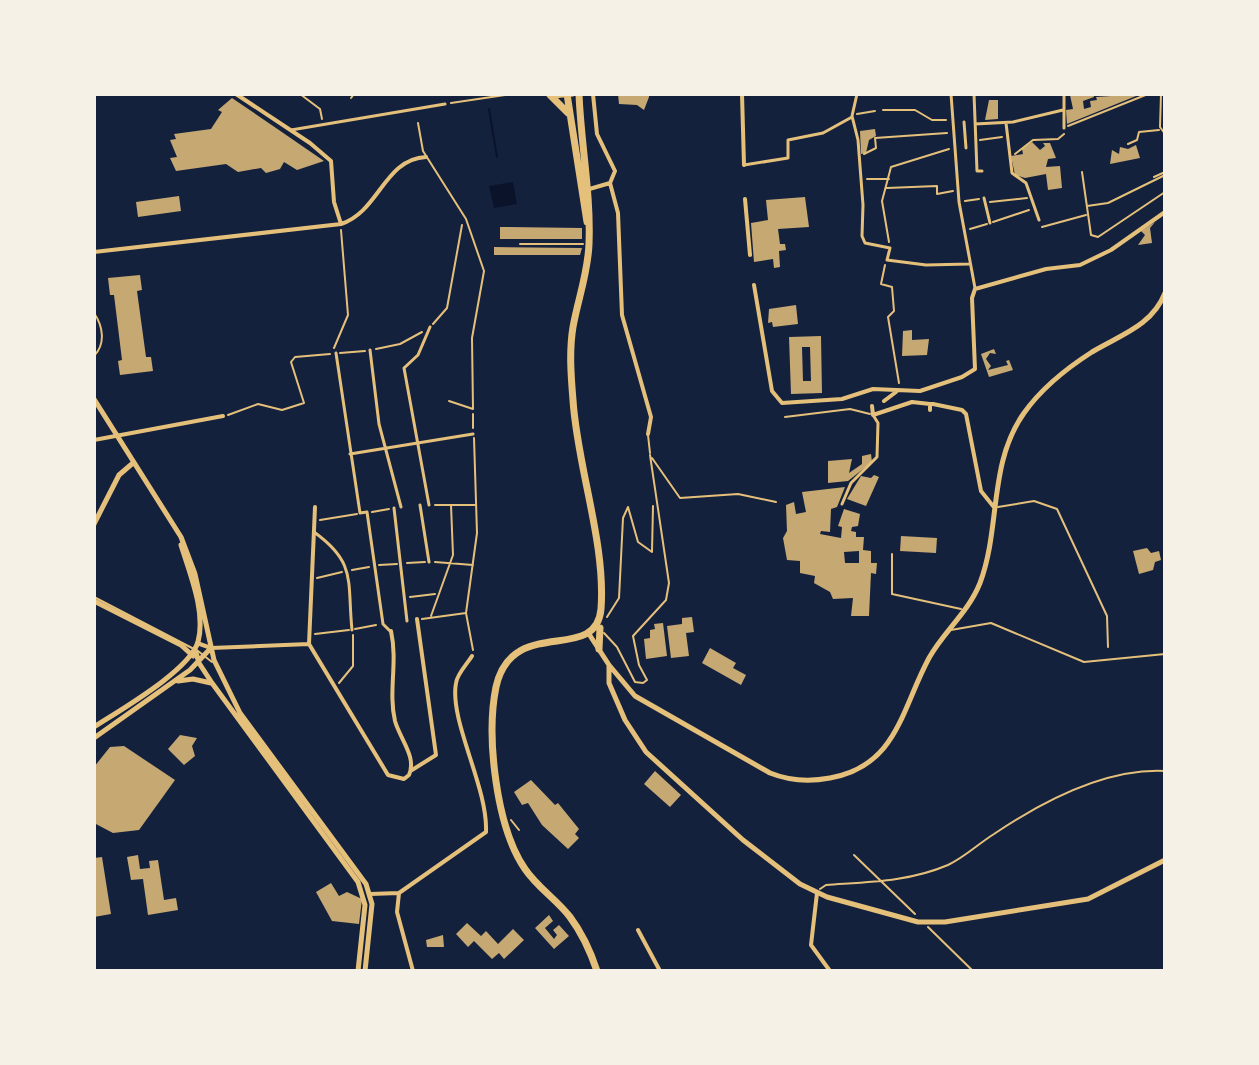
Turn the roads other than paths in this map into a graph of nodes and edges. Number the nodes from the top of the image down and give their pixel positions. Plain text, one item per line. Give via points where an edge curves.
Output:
1 (236, 94) edge
2 (549, 94) edge
3 (579, 94) edge
4 (593, 94) edge
5 (742, 94) edge
6 (857, 94) edge
7 (951, 94) edge
8 (974, 94) edge
9 (1064, 94) edge
10 (569, 95) edge
11 (445, 104) road end
12 (1063, 110) junction
13 (570, 116) junction
14 (852, 116) junction
15 (964, 122) dead end
16 (418, 123) dead end
17 (1006, 123) junction
18 (975, 124) junction
19 (1064, 128) road end
20 (291, 130) junction
21 (966, 148) dead end
22 (426, 157) junction
23 (744, 165) joint
24 (982, 171) dead end
25 (610, 183) junction
26 (590, 190) junction
27 (580, 191) junction
28 (745, 199) dead end
29 (984, 200) road end
30 (1165, 212) edge
31 (1039, 220) dead end
32 (990, 223) road end
33 (341, 224) junction
34 (589, 232) junction
35 (94, 252) edge
36 (750, 255) dead end
37 (969, 264) junction
38 (754, 285) dead end
39 (975, 289) junction
40 (1165, 293) edge
41 (94, 313) edge
42 (430, 327) road end
43 (370, 350) road end
44 (334, 353) road end
45 (94, 356) edge
46 (898, 392) junction
47 (94, 399) edge
48 (449, 401) dead end
49 (884, 401) dead end
50 (930, 404) junction
51 (872, 406) dead end
52 (930, 410) dead end
53 (873, 415) junction
54 (223, 416) road end
55 (785, 417) dead end
56 (473, 434) road end
57 (648, 434) joint
58 (115, 435) junction
59 (94, 440) edge
60 (418, 444) junction
61 (385, 449) junction
62 (350, 454) junction
63 (650, 455) junction
64 (133, 463) junction
65 (776, 502) dead end
66 (842, 504) dead end
67 (420, 505) dead end
68 (429, 505) dead end
69 (993, 506) junction
70 (315, 507) dead end
71 (401, 507) dead end
72 (394, 508) dead end
73 (94, 524) edge
74 (174, 524) junction
75 (314, 532) junction
76 (892, 554) dead end
77 (429, 562) road end
78 (94, 599) edge
79 (966, 610) junction
80 (417, 619) dead end
81 (407, 621) dead end
82 (597, 627) junction
83 (352, 630) road end
84 (950, 630) junction
85 (391, 631) joint
86 (309, 644) junction
87 (1108, 647) dead end
88 (211, 648) junction
89 (194, 649) junction
90 (599, 649) joint
91 (1165, 654) edge
92 (472, 656) road end
93 (205, 657) junction
94 (199, 663) junction
95 (216, 665) junction
96 (609, 665) junction
97 (172, 683) junction
98 (212, 683) junction
99 (94, 727) edge
100 (94, 738) edge
101 (412, 770) junction
102 (1165, 860) edge
103 (399, 893) junction
104 (817, 893) junction
105 (367, 894) junction
106 (638, 930) dead end
107 (594, 959) junction
108 (358, 971) edge
109 (365, 971) edge
110 (413, 971) edge
111 (597, 971) edge
112 (605, 971) edge
113 (660, 971) edge
114 (830, 971) edge

1 - 20 street
2 - 10 street
2 - 13 highway
3 - 26 highway
4 - 25 street via 597,134 615,171
5 - 23 street
6 - 14 street
7 - 37 street
8 - 18 street
9 - 12 street
10 - 13 highway
11 - 20 street
12 - 17 street
12 - 19 street
13 - 27 highway
14 - 23 street via 823,133 788,140 788,158
14 - 37 street via 865,243 890,248 887,260
15 - 21 street
16 - 22 lane
17 - 18 street
17 - 31 street via 1013,176 1026,183
18 - 24 street via 977,171
20 - 33 street via 331,161
22 - 33 street via 397,167 364,211
22 - 48 lane via 464,214 484,271 472,338 473,409
25 - 26 street
25 - 57 street via 618,213 622,315 651,417
26 - 27 street
26 - 34 highway
27 - 34 highway
28 - 36 street
29 - 32 street
30 - 39 street via 1080,265
33 - 35 street
34 - 82 highway via 571,367 599,581
37 - 39 street
38 - 46 street via 777,400 788,404 842,399 873,389
39 - 46 street via 975,369 925,389
40 - 69 street via 1147,321 1070,368 1028,408 1007,445
41 - 45 lane via 102,341
42 - 60 street via 418,355 404,368
43 - 61 street
44 - 62 street
46 - 49 street
47 - 58 street
50 - 52 street
50 - 53 street via 912,402
50 - 69 street via 966,414 981,491
51 - 53 street
53 - 55 lane via 850,409
53 - 66 street via 878,423 877,457 851,483
54 - 58 street
56 - 60 street
57 - 63 lane
58 - 59 street
58 - 64 street
60 - 61 street
60 - 68 street
61 - 62 street
61 - 71 street
62 - 85 street via 360,513 367,512 383,624
63 - 65 lane via 680,498 738,494
63 - 82 lane via 669,583 662,605 633,636 647,680 635,682 617,647
64 - 73 street via 119,475
64 - 74 street
67 - 77 street
69 - 79 street via 980,581
69 - 87 lane via 1011,508 1034,501 1057,509 1107,616
70 - 75 street
72 - 81 street
74 - 88 street via 195,574
74 - 89 street via 196,597
75 - 83 street via 338,549 347,565
75 - 86 street
76 - 79 lane via 892,594
78 - 89 street
79 - 84 street
80 - 101 street via 436,755
82 - 90 highway
82 - 107 highway via 536,644 511,657 496,688 493,746 515,852 570,917
84 - 91 lane via 991,623 1084,662
84 - 96 street via 928,660 881,753 858,770 815,780 780,777 750,764 652,708
85 - 101 street via 397,658 394,718
86 - 88 street
86 - 101 street via 388,775 404,779
88 - 89 street
88 - 93 street
88 - 95 street
89 - 93 lane
89 - 94 street
89 - 99 street via 173,672
90 - 96 street
92 - 103 street via 456,681 456,699 485,808 486,832
93 - 94 street
93 - 95 lane
94 - 97 street
94 - 98 street
95 - 105 street via 247,723 345,851
96 - 104 street via 609,683 646,752 728,828
97 - 98 street
97 - 100 street
98 - 105 street
102 - 104 street via 1088,899 945,922 918,922
103 - 105 street
103 - 110 street via 397,915
104 - 114 street via 811,945
105 - 108 street
105 - 109 street
106 - 113 street
107 - 111 highway
107 - 112 highway

